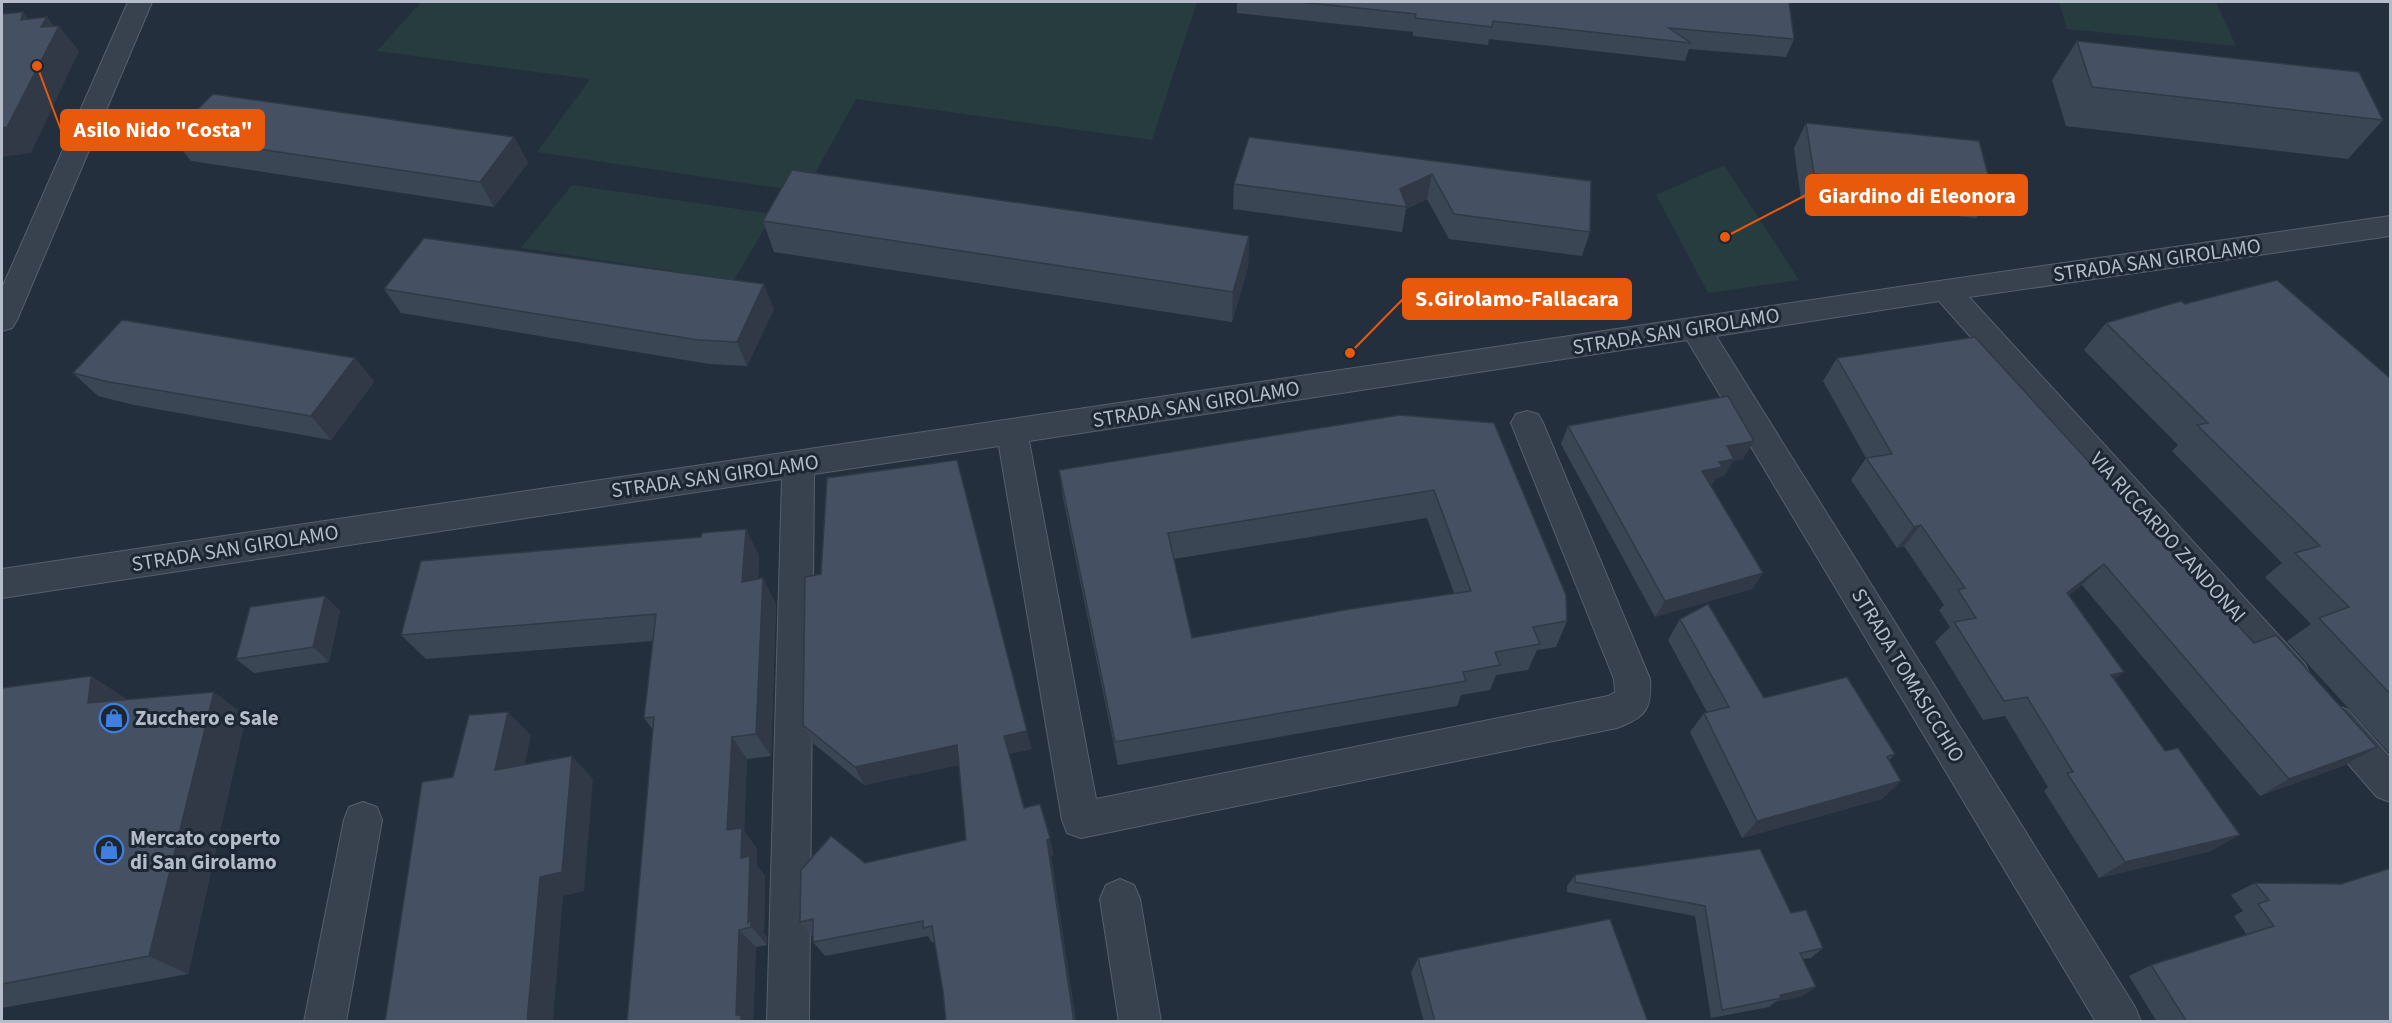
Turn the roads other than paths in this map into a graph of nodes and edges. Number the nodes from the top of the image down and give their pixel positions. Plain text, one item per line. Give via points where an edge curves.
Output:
1 (140, 2) edge
2 (2391, 226) edge
3 (1946, 290) junction
4 (2, 320) edge
5 (1696, 329) junction
6 (1527, 423) dead end
7 (1012, 432) junction
8 (798, 464) junction
9 (2, 584) edge
10 (2391, 784) edge
11 (363, 820) dead end
12 (1120, 899) dead end
13 (325, 1022) edge
14 (788, 1022) edge
15 (1140, 1022) edge
16 (2120, 1022) edge

1 - 4 street
2 - 3 street, STRADA SAN GIROLAMO
3 - 5 street, STRADA SAN GIROLAMO
3 - 10 street, VIA RICCARDO ZANDONAI
5 - 7 street, STRADA SAN GIROLAMO
5 - 16 street, STRADA TOMASICCHIO
6 - 7 street via 1632,679 1633,699 1617,711 1081,820
7 - 8 street, STRADA SAN GIROLAMO
8 - 9 street, STRADA SAN GIROLAMO
8 - 14 street
11 - 13 street
12 - 15 street

